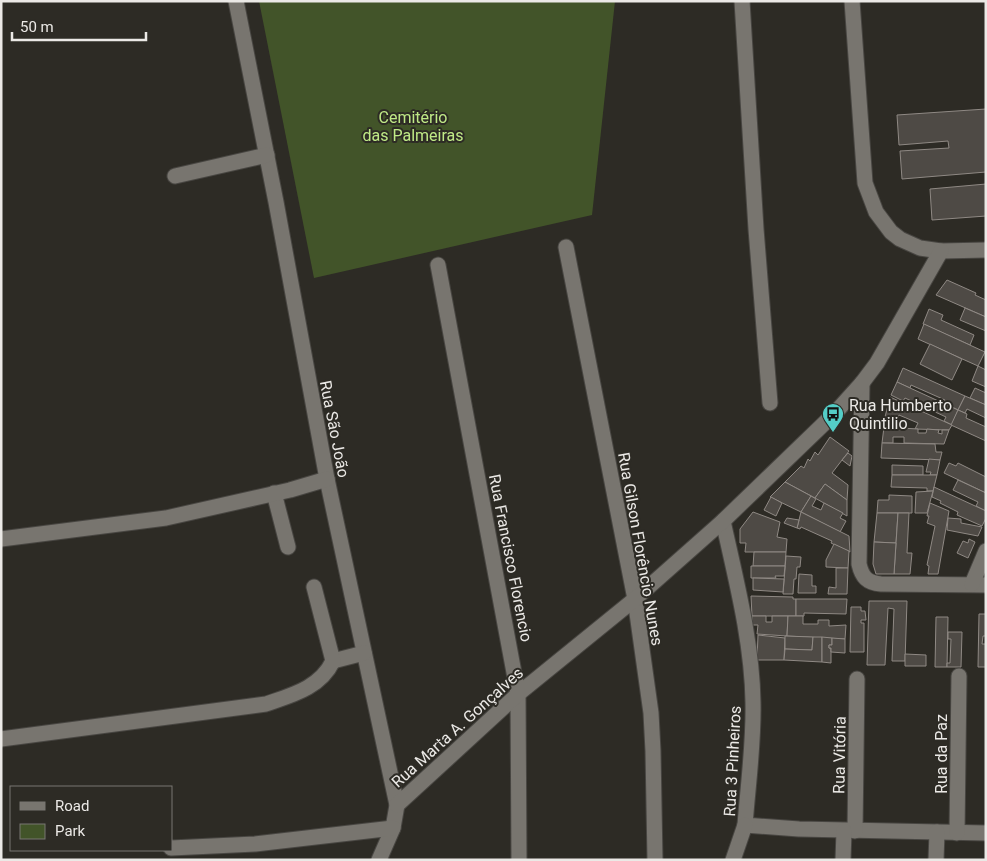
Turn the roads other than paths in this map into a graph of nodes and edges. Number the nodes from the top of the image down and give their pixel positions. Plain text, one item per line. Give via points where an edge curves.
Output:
1 (236, 1) edge
2 (742, 1) edge
3 (852, 1) edge
4 (267, 155) junction
5 (175, 176) dead end
6 (566, 247) dead end
7 (986, 250) edge
8 (941, 251) junction
9 (438, 265) dead end
10 (862, 383) junction
11 (770, 403) dead end
12 (327, 479) junction
13 (274, 494) junction
14 (723, 521) junction
15 (1, 539) edge
16 (288, 548) dead end
17 (986, 552) edge
18 (979, 584) edge
19 (314, 587) dead end
20 (635, 599) junction
21 (364, 653) junction
22 (333, 661) junction
23 (959, 676) dead end
24 (857, 679) dead end
25 (518, 694) junction
26 (1, 739) edge
27 (397, 805) junction
28 (745, 825) junction
29 (393, 828) junction
30 (849, 831) junction
31 (936, 832) junction
32 (958, 833) junction
33 (986, 833) edge
34 (172, 848) edge
35 (379, 860) edge
36 (519, 860) edge
37 (655, 860) edge
38 (733, 860) edge
39 (843, 860) edge
40 (936, 860) edge

1 - 4 street, Rua São João
2 - 11 street
3 - 8 street via 863,163 869,199 884,224 900,239 920,248
4 - 5 street
4 - 12 street, Rua São João
6 - 20 street, Rua Gilson Florêncio Nunes
7 - 8 street
8 - 10 street via 877,363
9 - 25 street, Rua Francisco Florencio
10 - 14 street
10 - 18 street via 859,564 865,579 871,583
12 - 13 street
12 - 21 street, Rua São João
13 - 15 street via 166,518
13 - 16 street
14 - 20 street, Rua Marta A. Gonçalves
14 - 28 street, Rua 3 Pinheiros via 742,610 753,702
17 - 18 street
19 - 22 street
20 - 25 street, Rua Marta A. Gonçalves
20 - 37 street, Rua Gilson Florêncio Nunes via 651,713
21 - 22 street
21 - 27 street, Rua São João
22 - 26 street via 322,678 310,686 266,704
23 - 32 street, Rua da Paz
24 - 30 street, Rua Vitória
25 - 27 street, Rua Marta A. Gonçalves
25 - 36 street, Rua Francisco Florencio
27 - 29 street, Rua São João
28 - 30 street, Rua 3 Pinheiros
28 - 38 street
29 - 34 street via 255,844
29 - 35 street, Rua São João
30 - 31 street, Rua 3 Pinheiros
30 - 39 street, Rua Vitória
31 - 32 street, Rua 3 Pinheiros
31 - 40 street
32 - 33 street, Rua 3 Pinheiros

